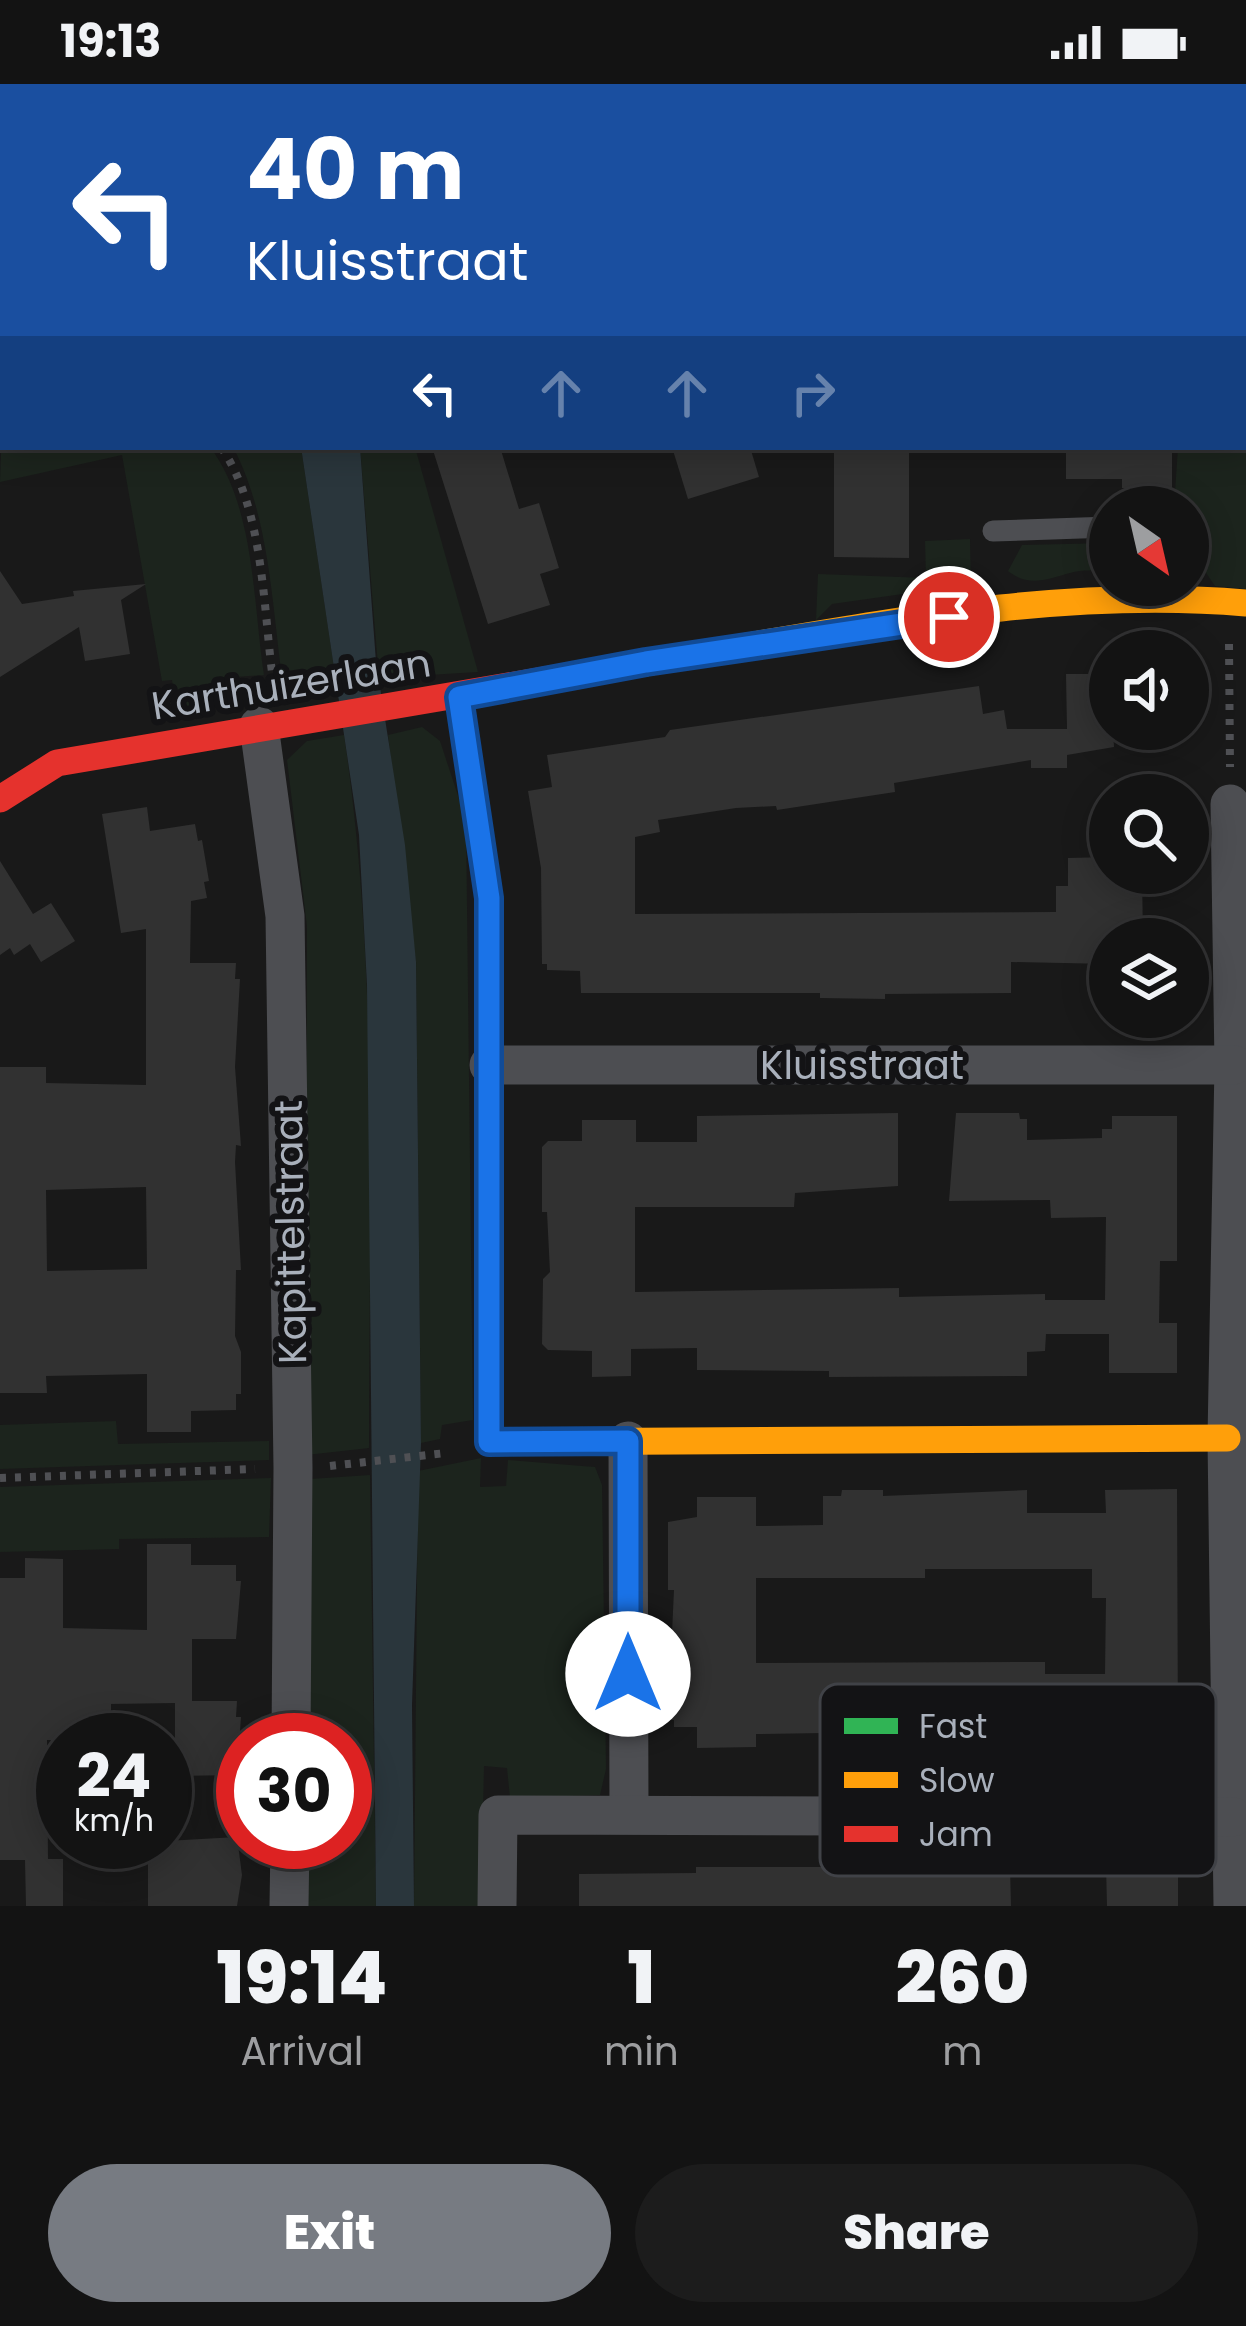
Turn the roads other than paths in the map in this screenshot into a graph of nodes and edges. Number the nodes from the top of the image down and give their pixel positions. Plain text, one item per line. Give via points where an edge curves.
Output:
1 (1089, 528) edge
2 (993, 531) dead end
3 (1228, 601) edge
4 (459, 697) junction
5 (269, 724) junction
6 (0, 799) edge
7 (1230, 804) road end
8 (489, 1065) junction
9 (1234, 1065) junction
10 (1227, 1438) junction
11 (628, 1441) junction
12 (290, 1713) edge
13 (629, 1814) junction
14 (820, 1815) edge
15 (1216, 1817) edge
16 (1233, 1817) junction
17 (290, 1869) edge
18 (289, 1906) edge
19 (496, 1906) edge
20 (1233, 1906) edge

1 - 2 lane
3 - 4 street, Karthuizerlaan via 992,610
4 - 5 street, Karthuizerlaan
4 - 8 street via 489,898
5 - 6 street, Karthuizerlaan via 57,763
5 - 12 street, Kapittelstraat via 285,916
7 - 9 street
8 - 9 street, Kluisstraat
8 - 11 street via 489,1442
9 - 10 street
10 - 11 street
10 - 16 street
11 - 13 street
13 - 14 street
13 - 19 street via 498,1815
15 - 16 street
16 - 20 street
17 - 18 street

